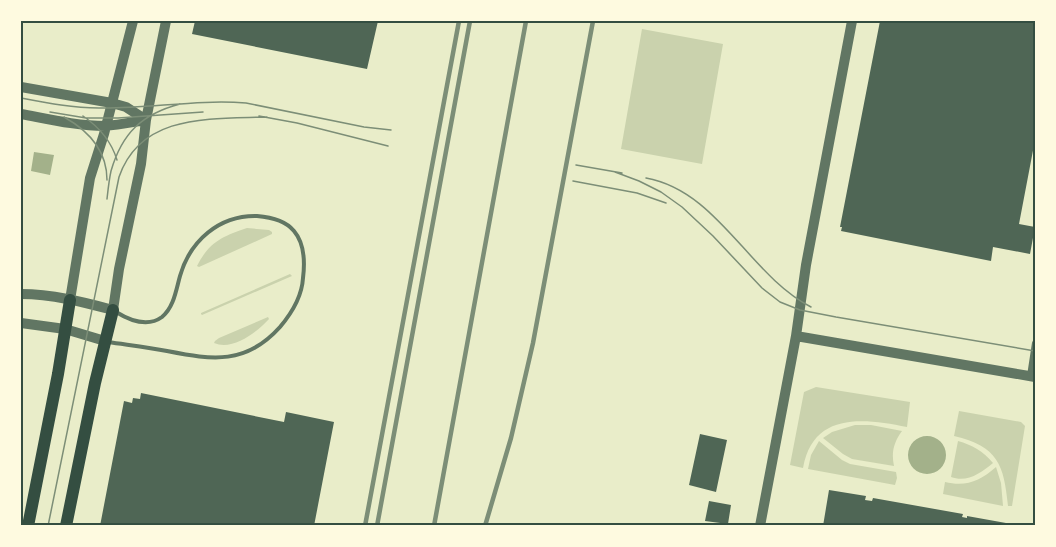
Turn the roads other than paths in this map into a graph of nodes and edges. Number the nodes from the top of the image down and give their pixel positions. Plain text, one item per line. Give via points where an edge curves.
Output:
1 (133, 21) edge
2 (166, 21) edge
3 (852, 21) edge
4 (21, 87) edge
5 (112, 103) junction
6 (21, 114) edge
7 (147, 120) junction
8 (106, 126) junction
9 (21, 294) edge
10 (70, 300) junction
11 (113, 309) junction
12 (21, 323) edge
13 (65, 329) junction
14 (796, 336) junction
15 (105, 341) junction
16 (1035, 343) edge
17 (1033, 376) edge
18 (28, 526) edge
19 (66, 526) edge
20 (760, 526) edge

1 - 5 street
2 - 7 street
3 - 14 street
4 - 5 street
5 - 7 street
5 - 8 street
6 - 8 street
7 - 8 street
7 - 11 street
8 - 10 street via 90,177
9 - 10 street
10 - 11 street
10 - 13 main road
11 - 15 main road
11 - 15 lane via 137,322 162,317 175,296 188,254 201,238 236,218 252,216 283,222 294,230 302,244 303,281 295,305 272,336 255,348 229,357 205,358
12 - 13 street
13 - 15 street
13 - 18 main road
14 - 17 street
14 - 20 street
15 - 19 main road
16 - 17 street

